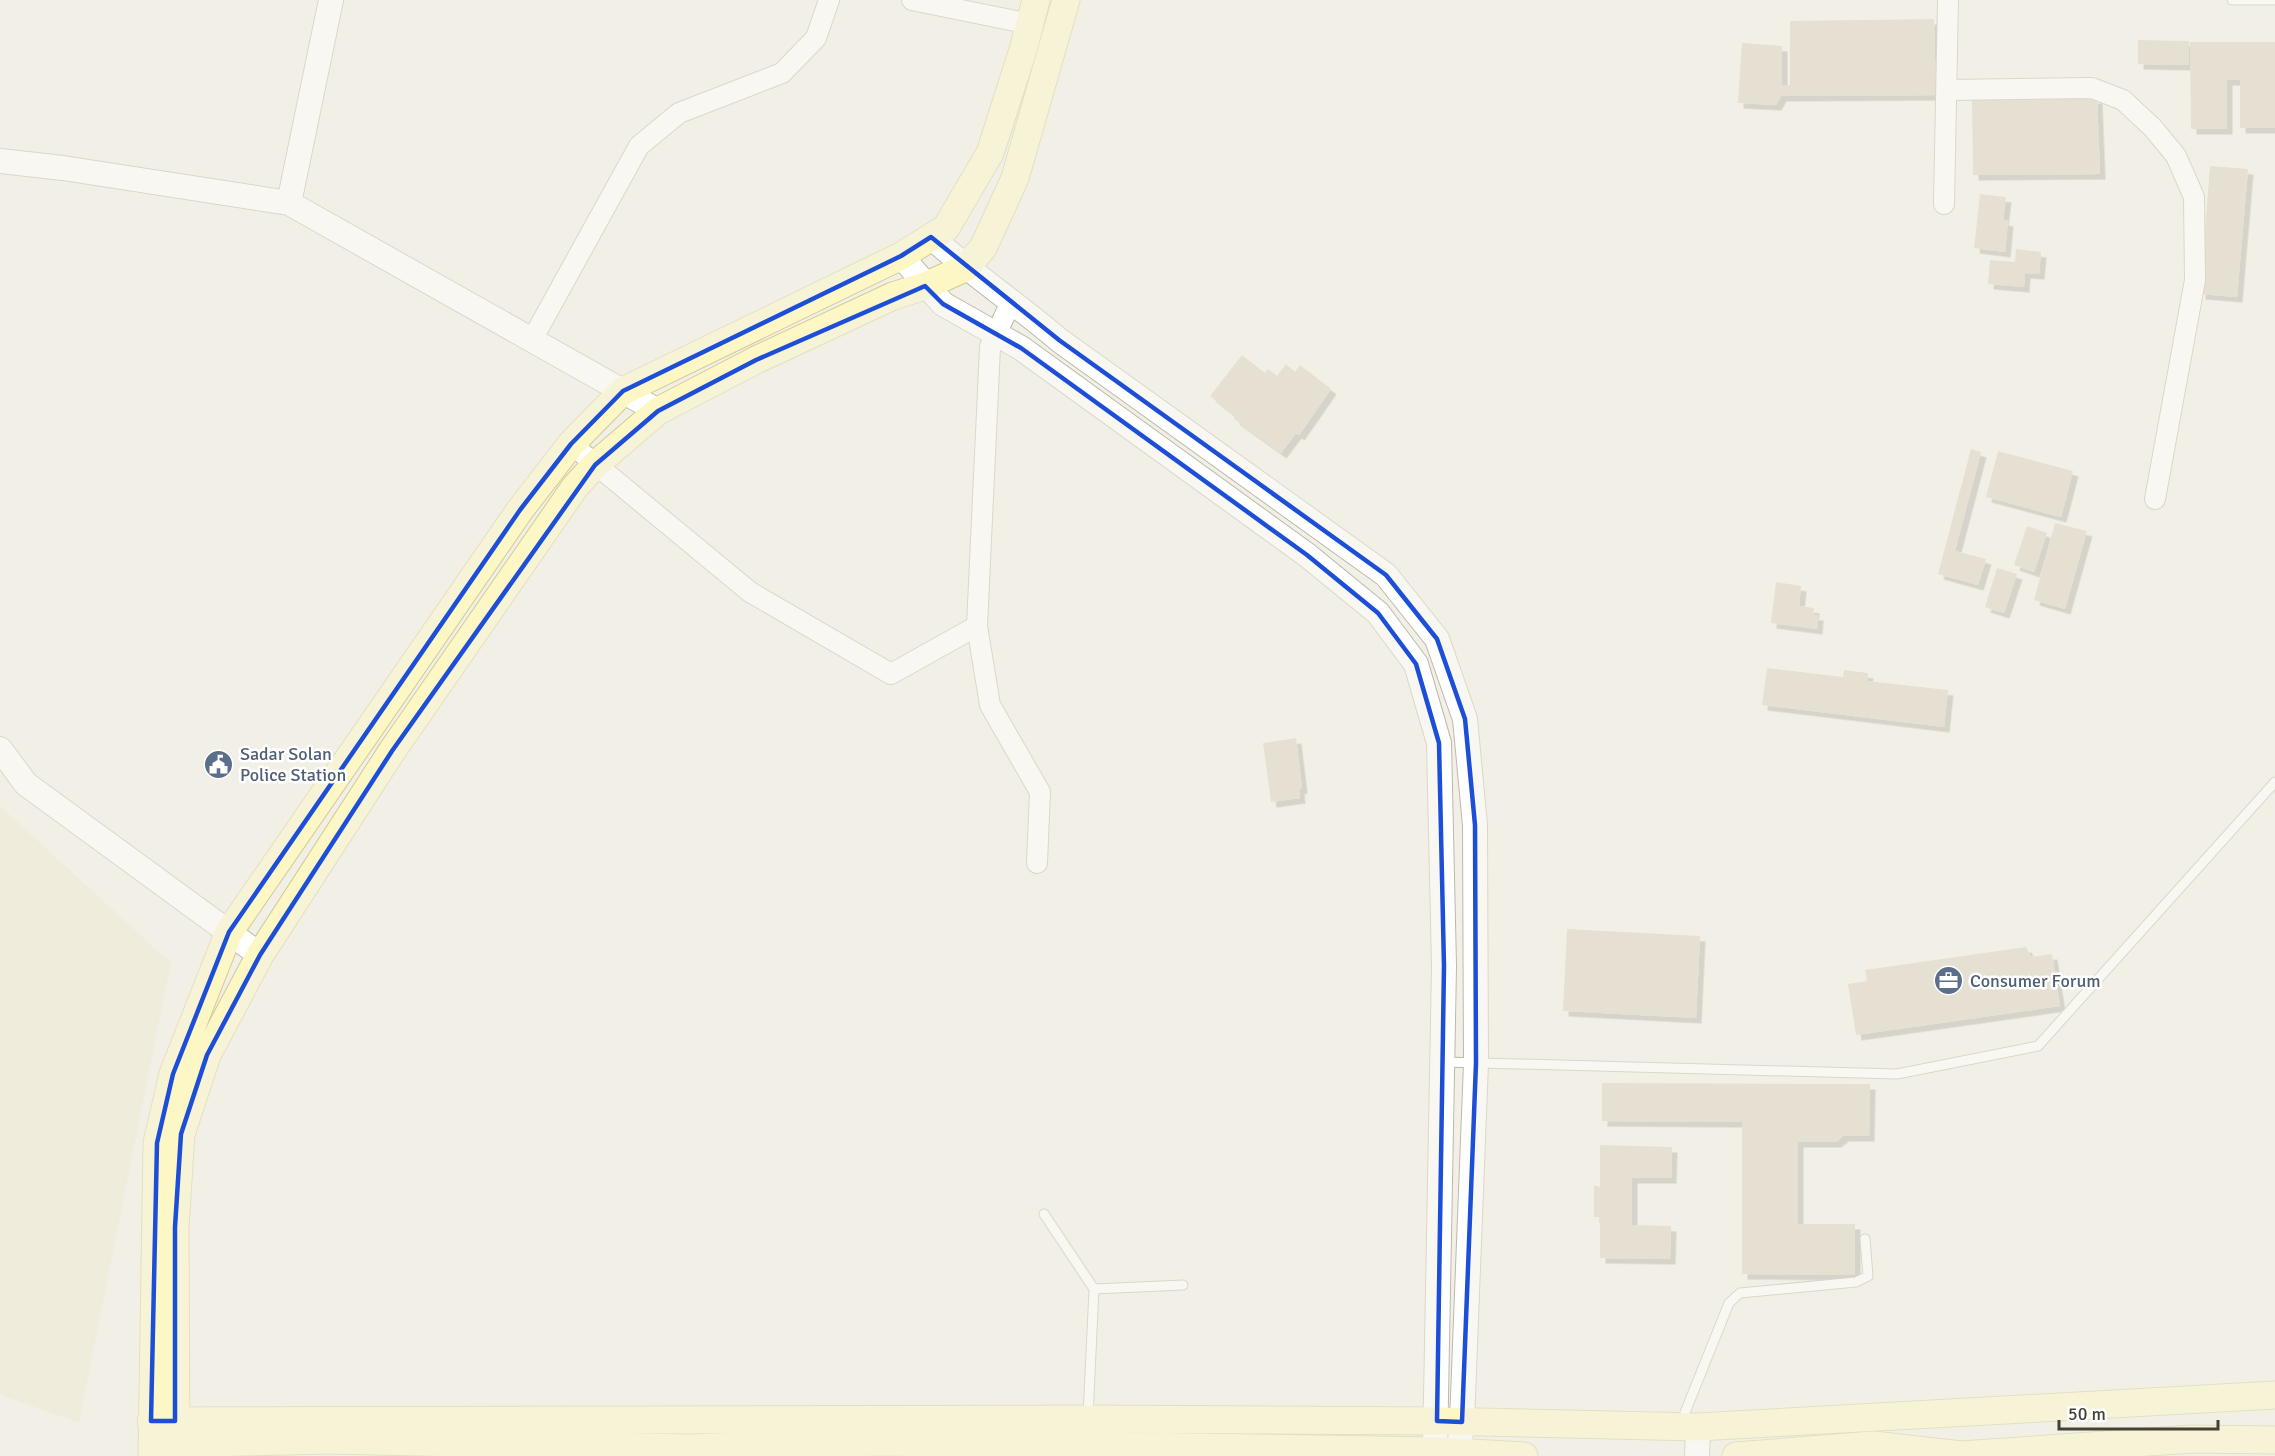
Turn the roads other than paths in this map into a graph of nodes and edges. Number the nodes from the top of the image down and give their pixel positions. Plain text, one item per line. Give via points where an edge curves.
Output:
1 (331, 0) edge
2 (829, 0) edge
3 (912, 0) edge
4 (1066, 0) edge
5 (1948, 0) edge
6 (2232, 0) edge
7 (2275, 0) edge
8 (1033, 12) edge
9 (1947, 90) junction
10 (0, 161) edge
11 (289, 203) junction
12 (1944, 204) dead end
13 (931, 237) junction
14 (901, 256) junction
15 (965, 268) junction
16 (925, 286) junction
17 (1012, 300) junction
18 (995, 333) junction
19 (533, 338) junction
20 (624, 391) junction
21 (658, 411) junction
22 (571, 444) junction
23 (596, 465) junction
24 (2155, 499) dead end
25 (977, 626) junction
26 (0, 749) edge
27 (2275, 782) edge
28 (1037, 863) dead end
29 (229, 932) junction
30 (260, 955) junction
31 (1442, 1062) junction
32 (1476, 1063) junction
33 (1044, 1214) dead end
34 (1865, 1239) dead end
35 (1182, 1285) dead end
36 (1094, 1289) junction
37 (2275, 1395) edge
38 (1088, 1419) junction
39 (1449, 1421) junction
40 (1688, 1427) junction
41 (164, 1440) edge
42 (2275, 1440) edge
43 (2140, 1449) edge
44 (521, 1450) edge
45 (1106, 1451) edge
46 (908, 1452) edge
47 (2054, 1452) edge
48 (1448, 1454) edge
49 (1524, 1456) edge
50 (1696, 1456) edge
51 (1736, 1456) edge

1 - 11 street
2 - 19 street via 816,38 782,73 679,113 639,146
3 - 8 street
4 - 15 main road via 1015,178 983,248
5 - 9 street
6 - 7 lane
8 - 13 main road via 990,153 946,228
9 - 12 street
9 - 24 street via 2092,88 2123,100 2176,156 2194,197 2195,280
10 - 11 street
11 - 19 street
13 - 14 main road
13 - 15 street
14 - 16 street
14 - 20 main road
15 - 16 main road
15 - 17 street
16 - 18 street via 943,304
16 - 21 main road via 893,296
17 - 18 street
17 - 32 street via 1059,340 1386,575 1437,639 1465,720 1474,813
18 - 25 street via 990,347
18 - 31 street via 1022,348 1307,555 1378,614 1416,664 1439,743
19 - 20 street
20 - 21 street
20 - 22 main road
21 - 23 main road
22 - 23 street
22 - 29 main road via 513,520
23 - 25 street via 750,592 891,674
23 - 30 main road via 575,487 398,742
25 - 28 street via 990,705 1040,792
26 - 29 street via 26,784
27 - 32 lane via 2038,1046 1897,1074
29 - 30 street
29 - 41 main road via 172,1074 157,1143
30 - 41 main road via 207,1055 181,1134
31 - 32 lane
31 - 39 street
32 - 39 street
33 - 36 lane
34 - 40 lane via 1868,1276 1856,1282 1740,1293 1729,1303
35 - 36 lane
36 - 38 lane
37 - 40 main road
38 - 39 main road
38 - 41 main road
39 - 40 main road
39 - 48 street
40 - 50 street
41 - 44 main road via 330,1440
42 - 43 main road via 2192,1439
43 - 47 main road
44 - 46 main road
45 - 46 main road
45 - 48 main road
47 - 51 main road via 1960,1455 1873,1444
48 - 49 main road

